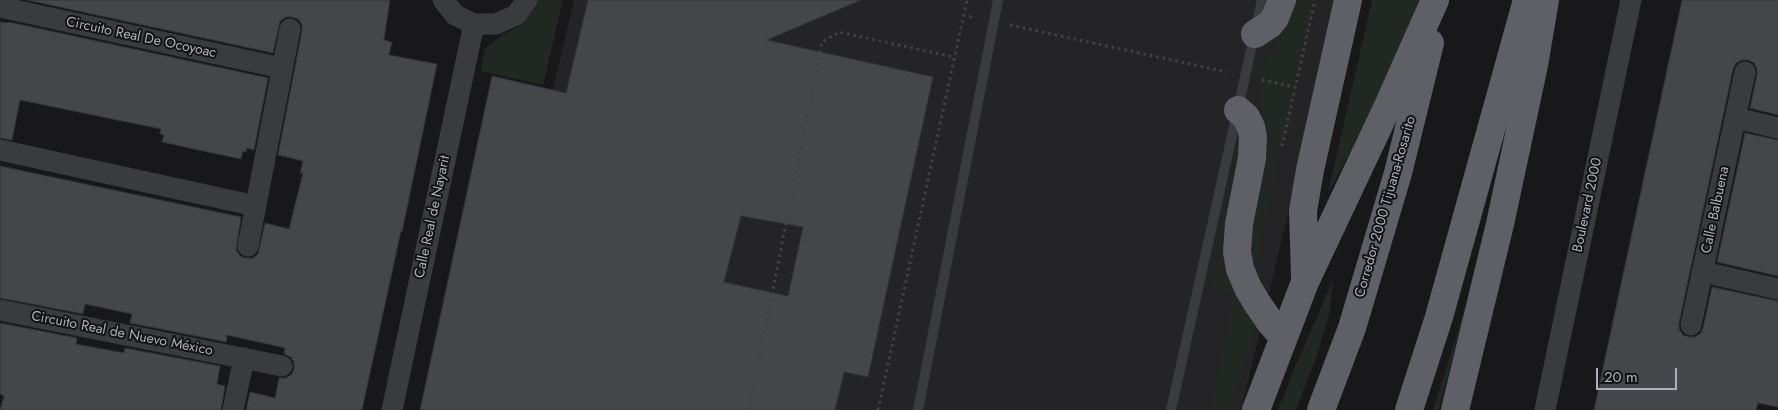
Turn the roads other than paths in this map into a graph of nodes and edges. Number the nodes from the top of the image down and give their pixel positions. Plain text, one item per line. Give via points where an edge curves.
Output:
1 (443, 0) edge
2 (527, 0) edge
3 (998, 0) edge
4 (1262, 0) edge
5 (1282, 0) edge
6 (1348, 0) edge
7 (1435, 0) edge
8 (1441, 0) edge
9 (1527, 0) edge
10 (1545, 0) edge
11 (1631, 0) edge
12 (0, 8) edge
13 (474, 24) junction
14 (290, 29) dead end
15 (1255, 34) junction
16 (282, 68) junction
17 (1745, 72) dead end
18 (1238, 110) junction
19 (1736, 118) junction
20 (1778, 128) edge
21 (0, 150) edge
22 (256, 206) junction
23 (248, 246) dead end
24 (1703, 272) junction
25 (1305, 282) junction
26 (1778, 289) edge
27 (0, 310) edge
28 (1692, 325) dead end
29 (1283, 336) junction
30 (244, 358) junction
31 (282, 366) dead end
32 (233, 410) edge
33 (392, 410) edge
34 (918, 410) edge
35 (1171, 410) edge
36 (1256, 410) edge
37 (1321, 410) edge
38 (1409, 410) edge
39 (1455, 410) edge
40 (1545, 410) edge

1 - 13 street via 455,15
2 - 13 street via 516,15 496,24
3 - 34 lane
4 - 15 lane
5 - 15 highway via 1275,18
6 - 25 highway via 1303,211
7 - 25 highway
8 - 37 highway, Corredor 2000 Tijuana-Rosarito via 1398,173 1352,328
9 - 38 highway via 1439,317
10 - 39 highway via 1500,224
11 - 40 street, Boulevard 2000
12 - 16 street, Circuito Real De Ocoyoac
13 - 33 street, Calle Real de Nayarit
14 - 16 street
15 - 18 lane
16 - 22 street
17 - 19 street, Calle Balbuena
18 - 29 highway via 1246,117 1253,136 1239,224 1237,252 1240,269 1257,303
18 - 35 lane
19 - 20 street
19 - 24 street, Calle Balbuena
21 - 22 street
22 - 23 street
24 - 26 street, Calle Balbuena
24 - 28 street
25 - 29 highway
27 - 30 street, Circuito Real de Nuevo México
29 - 36 highway
30 - 31 street, Circuito Real de Nuevo México
30 - 32 street

